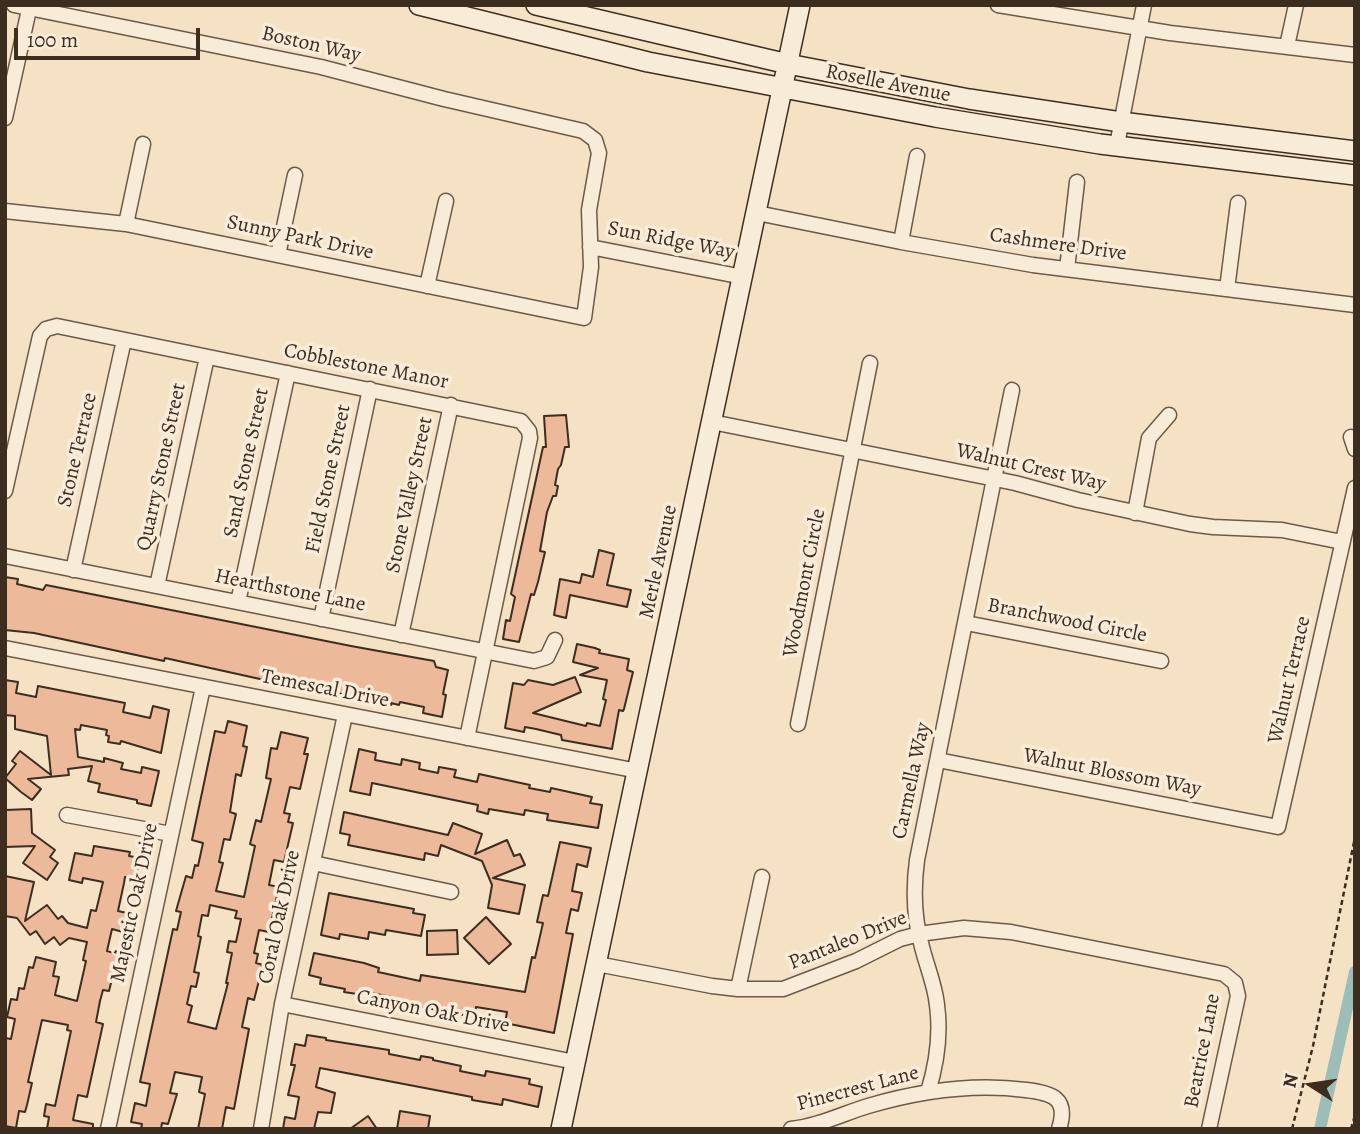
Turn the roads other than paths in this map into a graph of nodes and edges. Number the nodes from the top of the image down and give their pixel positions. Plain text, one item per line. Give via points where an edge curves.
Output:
1 (14, 5) edge
2 (419, 5) edge
3 (536, 5) edge
4 (800, 5) edge
5 (998, 5) edge
6 (1144, 5) edge
7 (1296, 5) edge
8 (30, 7) edge
9 (1139, 27) junction
10 (1287, 46) junction
11 (1355, 55) edge
12 (788, 64) junction
13 (784, 87) junction
14 (5, 118) edge
15 (1121, 122) junction
16 (143, 144) dead end
17 (1117, 145) junction
18 (1355, 151) edge
19 (917, 156) dead end
20 (295, 175) dead end
21 (1355, 175) edge
22 (1077, 182) dead end
23 (446, 201) dead end
24 (1238, 203) dead end
25 (5, 211) edge
26 (757, 213) junction
27 (126, 224) junction
28 (901, 242) junction
29 (590, 247) junction
30 (278, 256) junction
31 (1067, 270) junction
32 (743, 277) junction
33 (427, 286) junction
34 (1227, 289) junction
35 (1355, 305) edge
36 (124, 340) junction
37 (207, 356) junction
38 (870, 363) dead end
39 (288, 373) junction
40 (370, 389) junction
41 (1012, 390) dead end
42 (451, 405) junction
43 (1169, 415) dead end
44 (712, 422) junction
45 (853, 451) junction
46 (996, 479) junction
47 (1355, 488) edge
48 (5, 491) edge
49 (1135, 513) junction
50 (1342, 542) junction
51 (5, 556) edge
52 (73, 570) junction
53 (157, 586) junction
54 (238, 602) junction
55 (320, 619) junction
56 (966, 623) junction
57 (401, 635) junction
58 (555, 640) dead end
59 (5, 648) edge
60 (485, 652) junction
61 (1161, 661) dead end
62 (203, 687) junction
63 (345, 715) junction
64 (798, 724) dead end
65 (467, 738) junction
66 (938, 760) junction
67 (638, 771) junction
68 (67, 815) dead end
69 (1278, 827) joint
70 (171, 834) junction
71 (313, 863) junction
72 (762, 877) dead end
73 (451, 892) dead end
74 (919, 934) junction
75 (597, 964) junction
76 (1235, 983) joint
77 (738, 989) junction
78 (282, 1004) junction
79 (575, 1062) junction
80 (928, 1092) junction
81 (108, 1129) edge
82 (261, 1129) edge
83 (561, 1129) edge
84 (791, 1129) edge
85 (1059, 1129) edge
86 (1209, 1129) edge

1 - 8 street, Boston Way
2 - 13 main road, Roselle Avenue via 648,62
3 - 12 main road, Roselle Avenue
4 - 12 main road, Merle Avenue
5 - 9 street
6 - 9 street
7 - 10 street
8 - 14 street
8 - 29 street, Boston Way via 321,67 583,131 595,140 599,153 589,210
9 - 10 street
9 - 15 street
10 - 11 street
12 - 13 main road, Merle Avenue
12 - 15 main road, Roselle Avenue
13 - 17 main road, Roselle Avenue via 935,117
13 - 26 main road, Merle Avenue
15 - 17 street
15 - 18 main road, Roselle Avenue
16 - 27 street
17 - 21 main road, Roselle Avenue
19 - 28 street
20 - 30 street
22 - 31 street
23 - 33 street
24 - 34 street
25 - 27 street, Sunny Park Drive
26 - 28 street, Cashmere Drive
26 - 32 main road, Merle Avenue
27 - 30 street, Sunny Park Drive
28 - 31 street, Cashmere Drive
29 - 32 street, Sun Ridge Way
29 - 33 street, Sunny Park Drive via 584,318
30 - 33 street, Sunny Park Drive
31 - 34 street, Cashmere Drive
32 - 44 main road, Merle Avenue
34 - 35 street, Cashmere Drive
36 - 37 street, Cobblestone Manor
36 - 48 street, Cobblestone Manor via 57,326 40,336
36 - 52 street, Stone Terrace
37 - 39 street, Cobblestone Manor
37 - 53 street, Quarry Stone Street
38 - 45 street, Woodmont Circle
39 - 40 street, Cobblestone Manor
39 - 54 street, Sand Stone Street
40 - 42 street, Cobblestone Manor
40 - 55 street, Field Stone Street
41 - 46 street, Carmella Way
42 - 57 street, Stone Valley Street
42 - 60 street, Cobblestone Manor via 516,418 526,426 530,438
43 - 49 street via 1149,438
44 - 45 street, Walnut Crest Way
44 - 67 main road, Merle Avenue
45 - 46 street, Walnut Crest Way
45 - 64 street, Woodmont Circle
46 - 49 street, Walnut Crest Way
46 - 56 street, Carmella Way
47 - 50 street, Walnut Terrace
49 - 50 street, Walnut Crest Way via 1213,527 1282,530
50 - 69 street, Walnut Terrace
51 - 52 street, Hearthstone Lane
52 - 53 street, Hearthstone Lane
53 - 54 street, Hearthstone Lane
54 - 55 street, Hearthstone Lane
55 - 57 street, Hearthstone Lane
56 - 61 street, Branchwood Circle
56 - 66 street, Carmella Way
57 - 60 street, Hearthstone Lane
58 - 60 street, Hearthstone Lane via 552,651 540,661
59 - 62 street, Temescal Drive
60 - 65 street, Cobblestone Manor
62 - 63 street, Temescal Drive
62 - 70 street, Majestic Oak Drive
63 - 65 street, Temescal Drive
63 - 71 street, Coral Oak Drive
65 - 67 street, Temescal Drive
66 - 69 street, Walnut Blossom Way
66 - 74 street, Carmella Way via 915,880
67 - 75 main road, Merle Avenue
68 - 70 street
70 - 81 street, Majestic Oak Drive
71 - 73 street
71 - 78 street, Coral Oak Drive
72 - 77 street
74 - 76 street, Pantaleo Drive via 964,928 1011,932 1224,974
74 - 77 street, Pantaleo Drive via 783,989
74 - 80 street, Carmella Way via 933,983 939,1030
75 - 77 street, Pantaleo Drive
75 - 79 main road, Merle Avenue
76 - 86 street, Beatrice Lane via 1238,996
78 - 79 street, Canyon Oak Drive
78 - 82 street, Coral Oak Drive
79 - 83 main road, Merle Avenue
80 - 84 street, Pinecrest Lane
80 - 85 street, Pinecrest Lane via 977,1087 1046,1092 1062,1113

